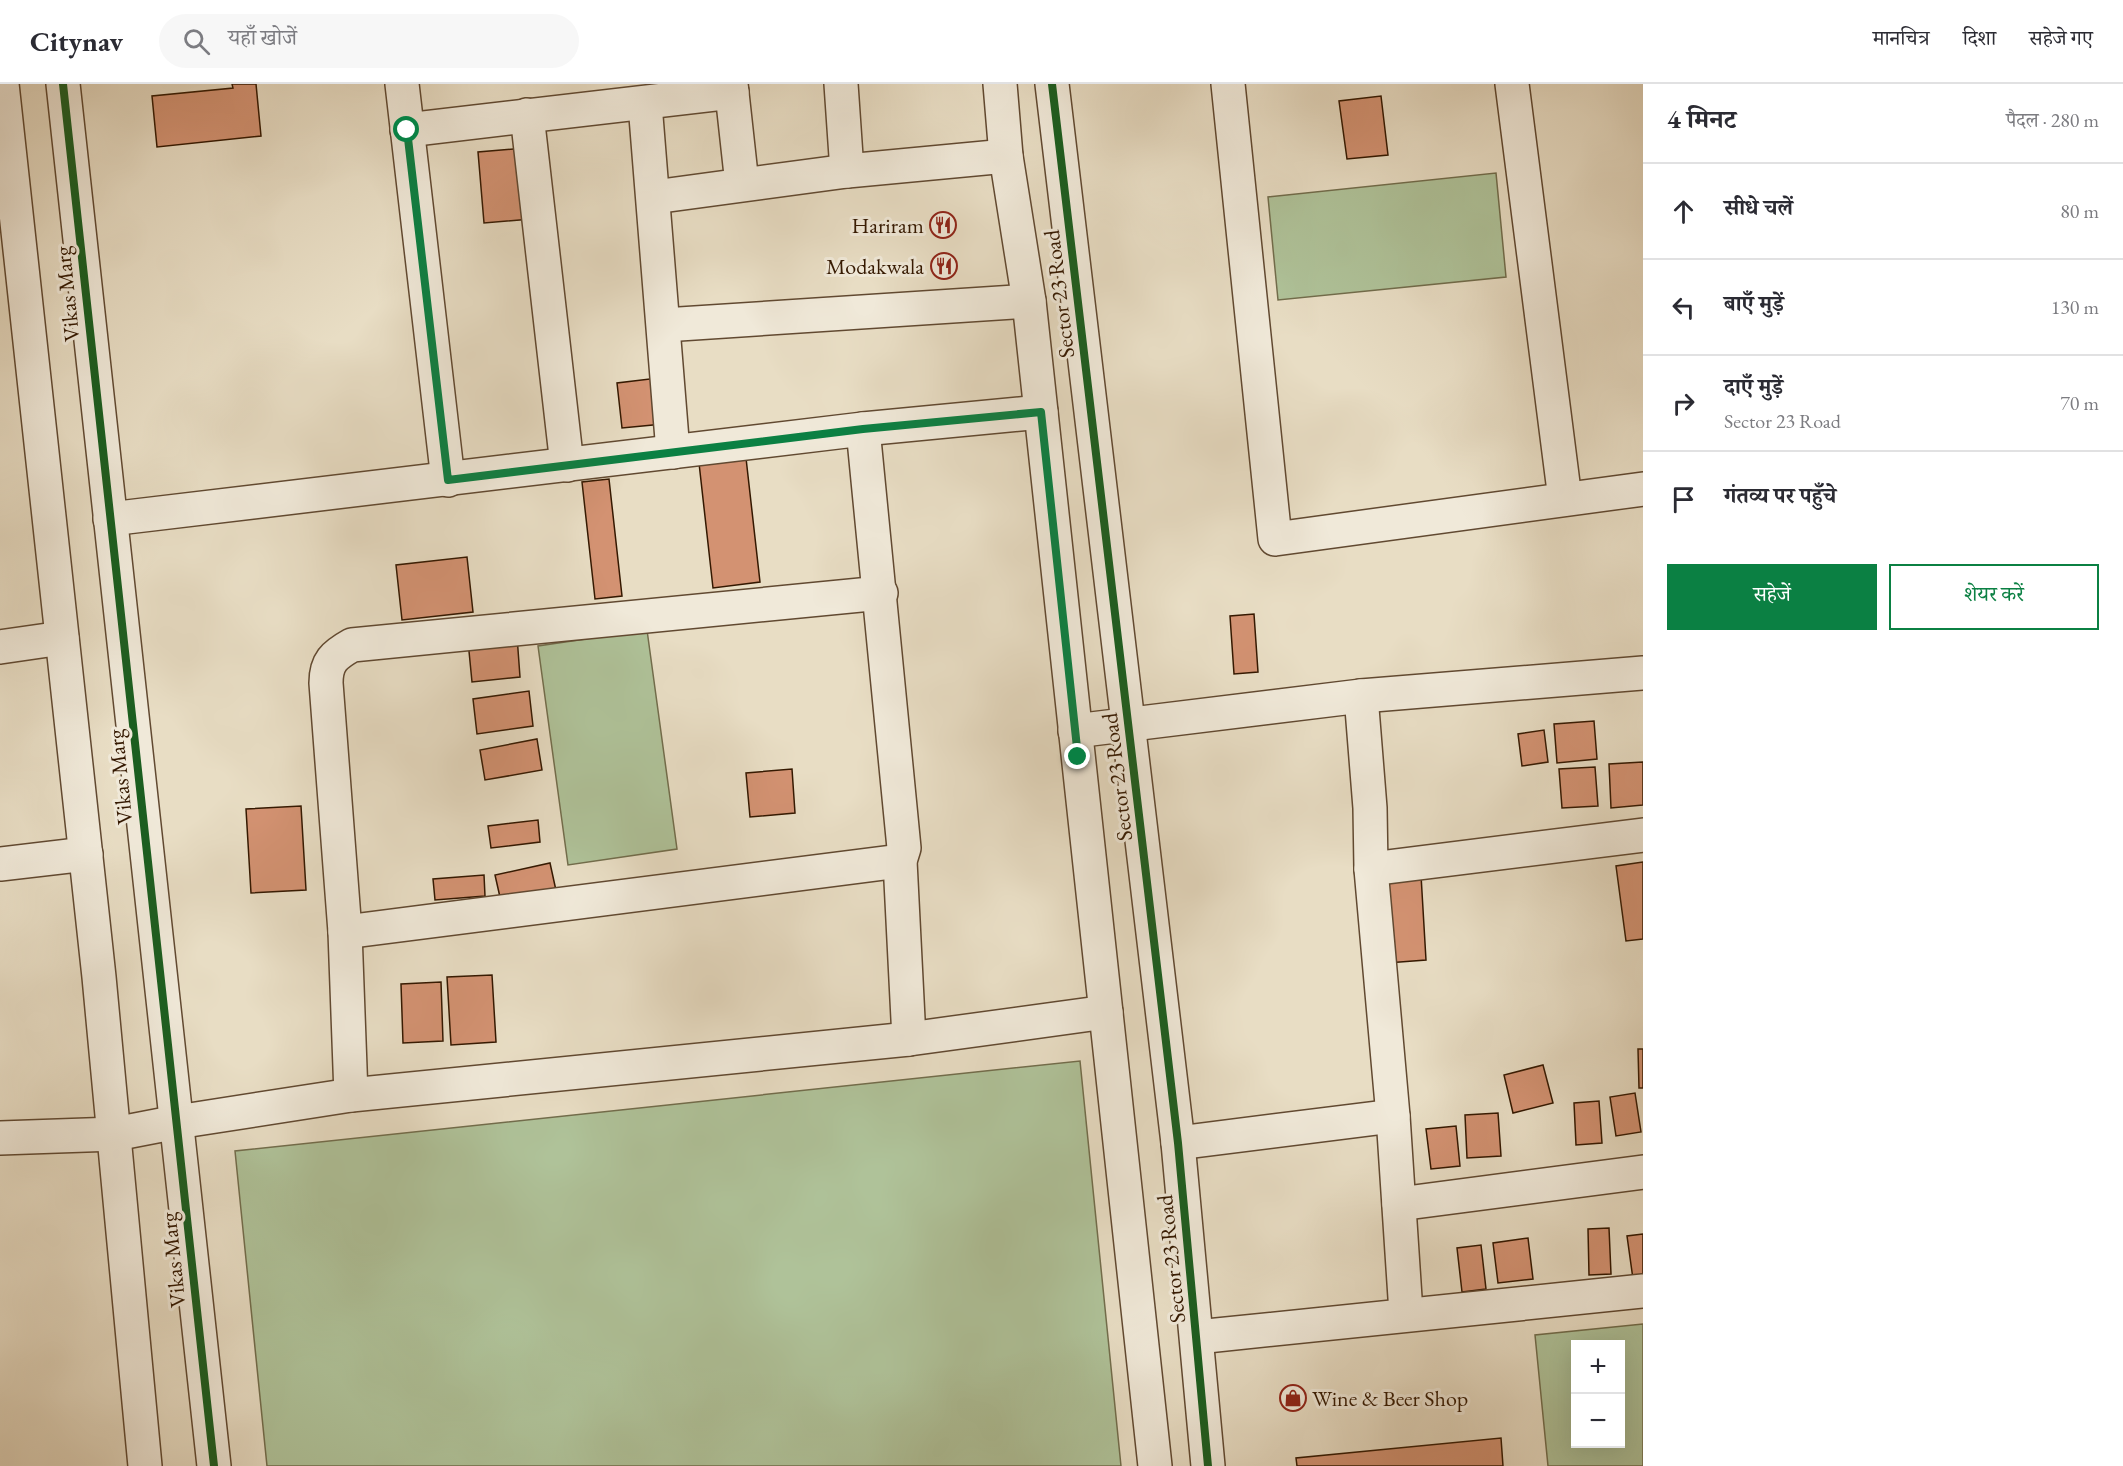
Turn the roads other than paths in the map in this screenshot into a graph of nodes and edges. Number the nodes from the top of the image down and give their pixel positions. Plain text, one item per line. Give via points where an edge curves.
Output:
1 (2, 84) edge
2 (63, 84) edge
3 (402, 84) edge
4 (840, 84) edge
5 (1000, 84) edge
6 (1052, 84) edge
7 (1228, 84) edge
8 (1512, 84) edge
9 (732, 88) edge
10 (645, 104) junction
11 (527, 116) junction
12 (407, 130) junction
13 (1006, 156) junction
14 (847, 171) junction
15 (742, 184) junction
16 (654, 197) junction
17 (1029, 301) junction
18 (664, 325) junction
19 (1041, 412) junction
20 (863, 429) junction
21 (673, 452) junction
22 (567, 465) junction
23 (448, 480) junction
24 (1643, 489) edge
25 (1565, 500) junction
26 (110, 519) junction
27 (881, 593) junction
28 (62, 638) junction
29 (0, 647) edge
30 (1643, 673) edge
31 (1361, 696) junction
32 (1128, 726) junction
33 (1075, 731) junction
34 (1643, 836) edge
35 (86, 854) junction
36 (900, 861) junction
37 (0, 864) edge
38 (1371, 869) junction
39 (345, 932) junction
40 (1106, 1012) junction
41 (909, 1039) junction
42 (351, 1095) junction
43 (1393, 1116) junction
44 (177, 1122) junction
45 (115, 1134) junction
46 (0, 1138) edge
47 (1178, 1143) junction
48 (1643, 1172) edge
49 (1399, 1204) junction
50 (1643, 1291) edge
51 (1406, 1313) junction
52 (1197, 1337) junction
53 (145, 1466) edge
54 (213, 1466) edge
55 (1155, 1466) edge
56 (1208, 1466) edge

1 - 28 street, Vikas Marg
2 - 26 street, Vikas Marg
3 - 12 street
4 - 14 street
5 - 13 street, Sector 23 Road
6 - 32 street, Sector 23 Road
7 - 25 street via 1275,539
8 - 25 street
9 - 10 street
9 - 15 street
10 - 11 street
10 - 16 street
11 - 12 street
11 - 22 street
12 - 23 street
13 - 14 street
13 - 17 street, Sector 23 Road
14 - 15 street
15 - 16 street
16 - 18 street
17 - 18 street
17 - 19 street, Sector 23 Road
18 - 21 street
19 - 20 street
19 - 33 street, Sector 23 Road
20 - 21 street
20 - 27 street
21 - 22 street
22 - 23 street
23 - 26 street
24 - 25 street
26 - 44 street, Vikas Marg
27 - 36 street via 904,848
27 - 39 street via 352,645 333,656 326,670 326,683
28 - 29 street
28 - 35 street, Vikas Marg
30 - 31 street
31 - 32 street
31 - 38 street
32 - 33 street
32 - 47 street, Sector 23 Road
33 - 40 street, Sector 23 Road
34 - 38 street
35 - 37 street
35 - 45 street, Vikas Marg
36 - 39 street
36 - 41 street
38 - 43 street
39 - 42 street
40 - 41 street
40 - 55 street, Sector 23 Road
41 - 42 street
42 - 44 street
43 - 47 street
43 - 49 street
44 - 45 street
44 - 54 street, Vikas Marg
45 - 46 street
45 - 53 street, Vikas Marg
47 - 52 street, Sector 23 Road
48 - 49 street
49 - 51 street
50 - 51 street
51 - 52 street
52 - 56 street, Sector 23 Road

